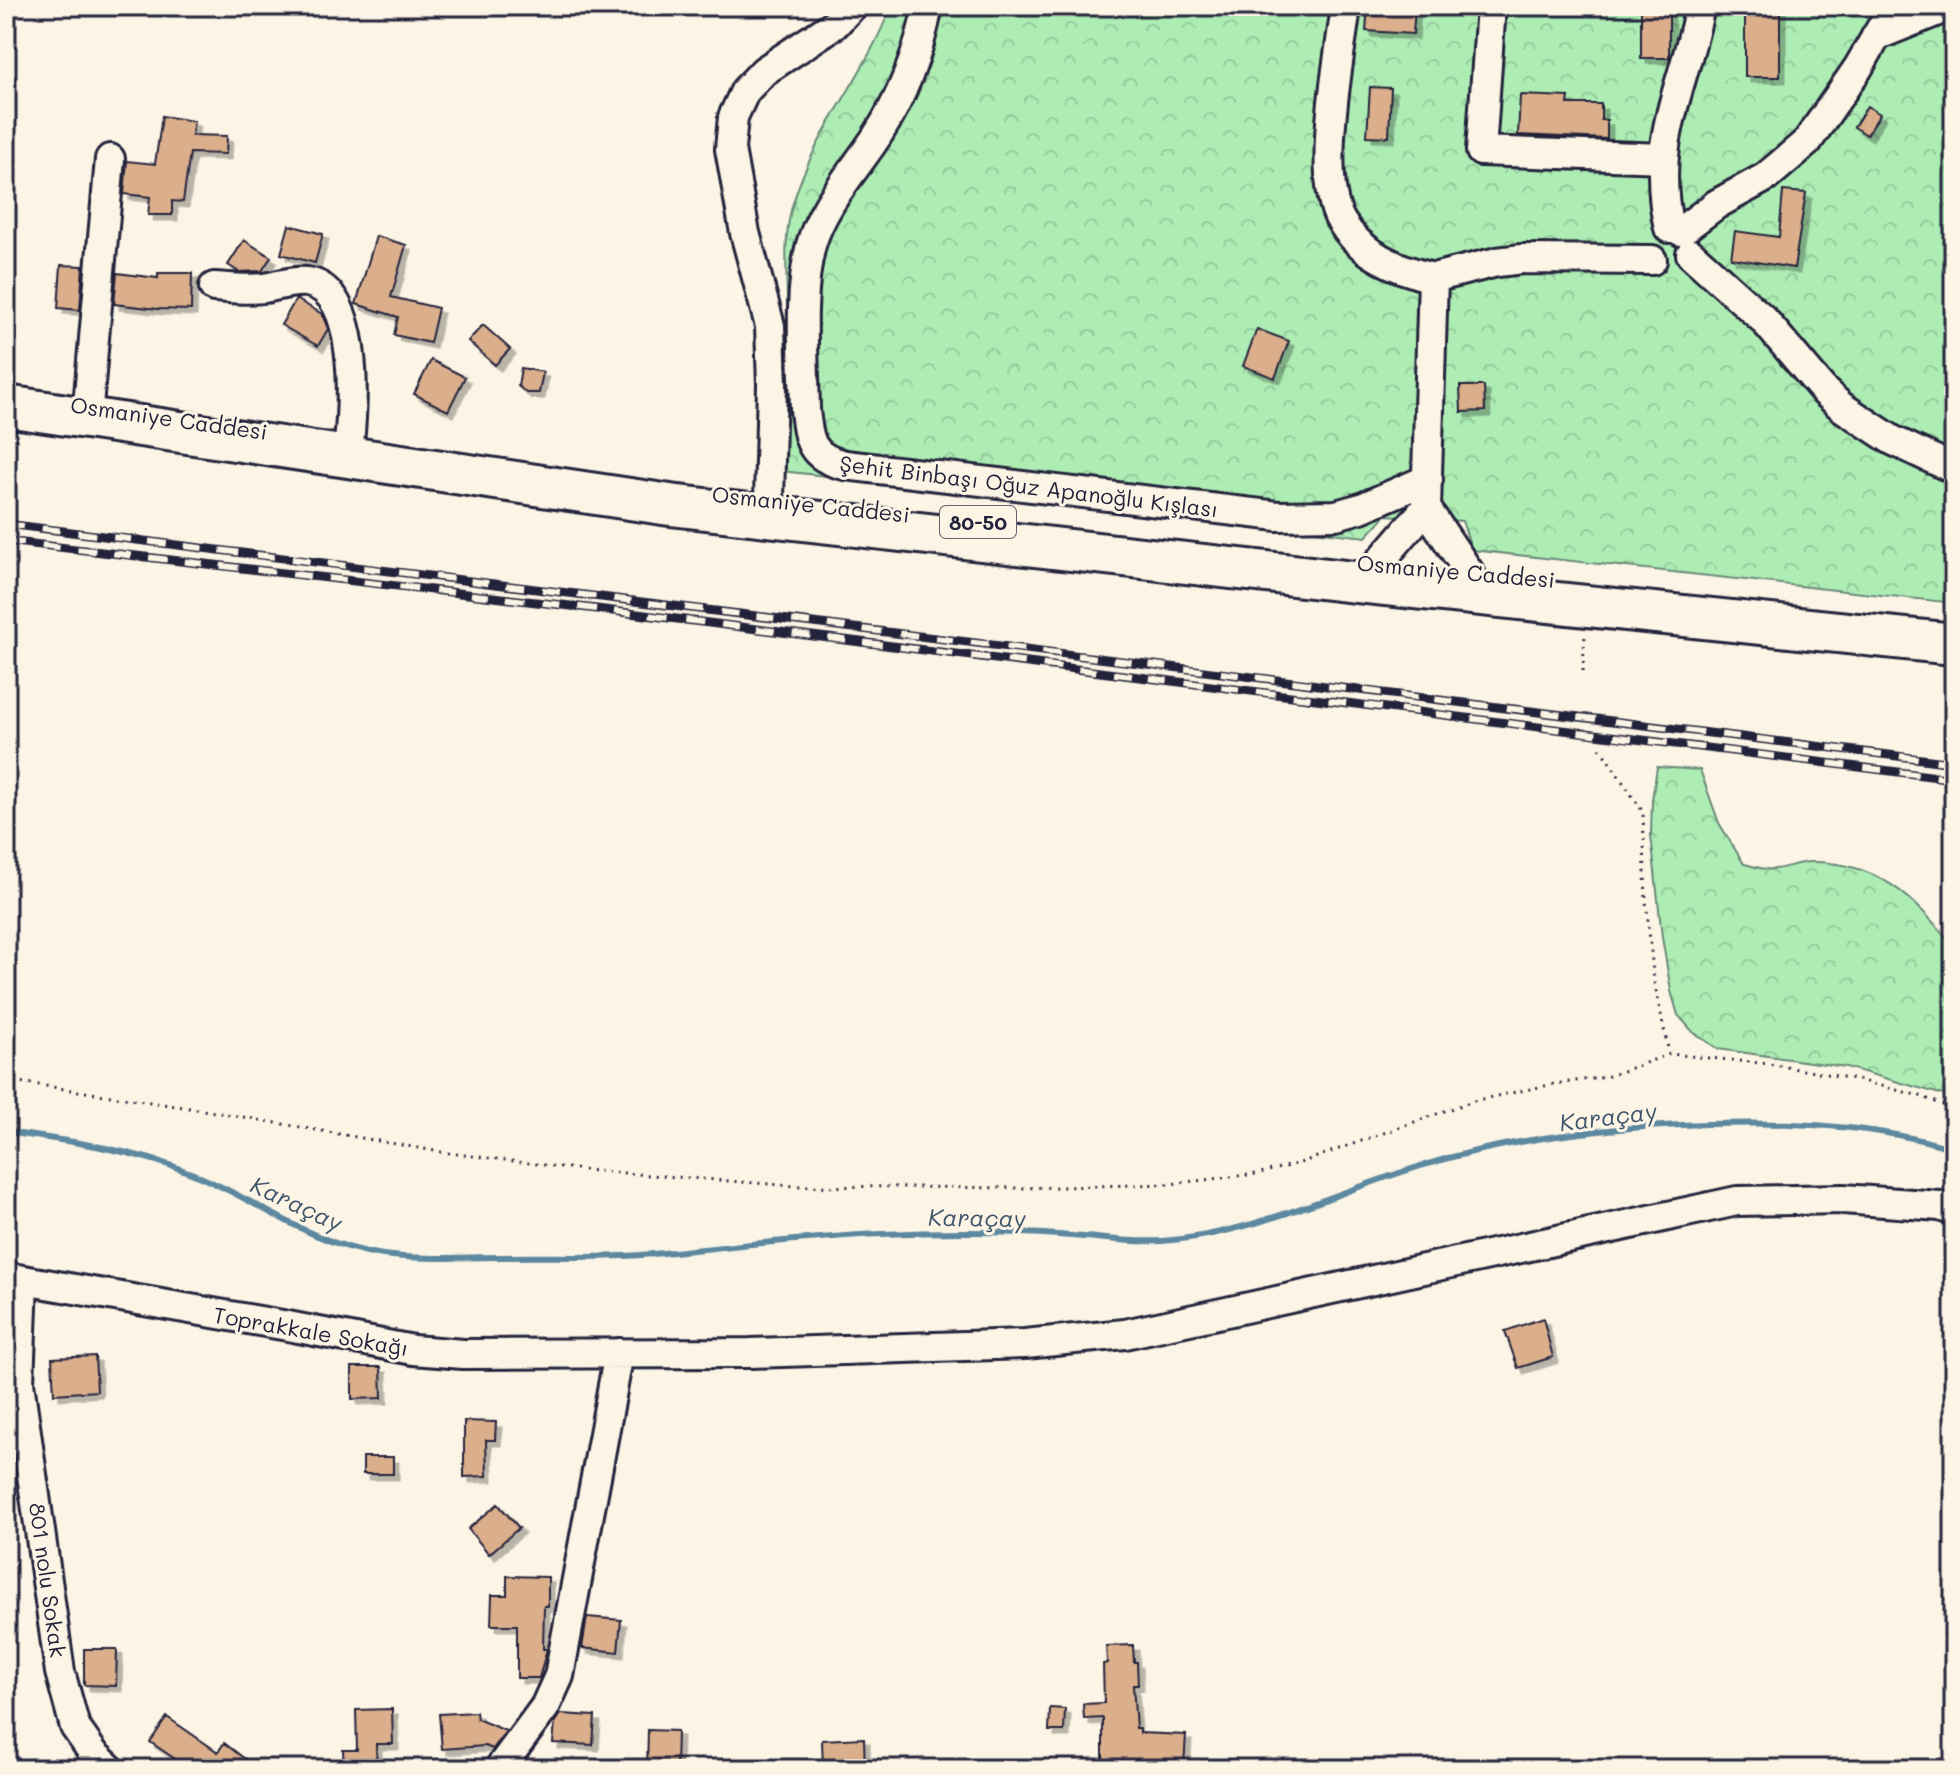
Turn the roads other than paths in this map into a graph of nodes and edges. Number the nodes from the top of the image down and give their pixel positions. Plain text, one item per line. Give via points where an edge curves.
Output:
1 (852, 6) edge
2 (928, 6) edge
3 (1346, 6) edge
4 (1491, 6) edge
5 (1700, 6) edge
6 (1894, 6) edge
7 (1950, 6) edge
8 (1876, 36) junction
9 (1663, 158) junction
10 (110, 159) dead end
11 (1680, 237) junction
12 (1433, 278) junction
13 (214, 287) dead end
14 (6, 394) edge
15 (6, 406) edge
16 (88, 406) junction
17 (349, 443) junction
18 (1952, 466) edge
19 (1428, 479) junction
20 (769, 499) junction
21 (1426, 508) junction
22 (1377, 565) junction
23 (1471, 575) junction
24 (1954, 621) edge
25 (1954, 644) edge
26 (1954, 1211) edge
27 (15, 1279) edge
28 (619, 1353) junction
29 (110, 1769) edge
30 (499, 1769) edge

1 - 20 street via 835,24 764,71 745,91 733,117 732,162 770,326
2 - 19 street, Şehit Binbaşı Oğuz Apanoğlu Kışlası via 913,64 896,102 811,243 805,286 805,383 807,429 816,451 845,465 1278,516 1336,515
3 - 12 street via 1331,141 1333,199 1339,218 1366,250
4 - 9 street via 1481,151
5 - 9 street
6 - 8 street
7 - 8 street
8 - 11 street via 1807,142 1766,177 1717,204
9 - 11 street via 1663,202
10 - 16 street
11 - 12 street via 1684,265 1671,270 1652,260 1522,259
11 - 18 street via 1842,407 1892,440
12 - 19 street
13 - 17 street via 305,282 329,291 337,303 351,370
14 - 16 highway, Osmaniye Caddesi / 80-50
15 - 25 highway via 670,505
16 - 17 highway, Osmaniye Caddesi / 80-50
17 - 20 highway, Osmaniye Caddesi / 80-50 via 543,474
19 - 21 street
20 - 22 highway, Osmaniye Caddesi / 80-50
21 - 22 street
21 - 23 street
22 - 23 highway, Osmaniye Caddesi / 80-50
23 - 24 highway, Osmaniye Caddesi / 80-50 via 1701,590
26 - 28 street, Toprakkale Sokağı via 1843,1199 1737,1201 1125,1334 1025,1344
27 - 28 street, Toprakkale Sokağı via 413,1350
27 - 29 street, 801 nolu Sokak via 19,1383 60,1672 75,1727
28 - 30 street via 559,1676 545,1707

